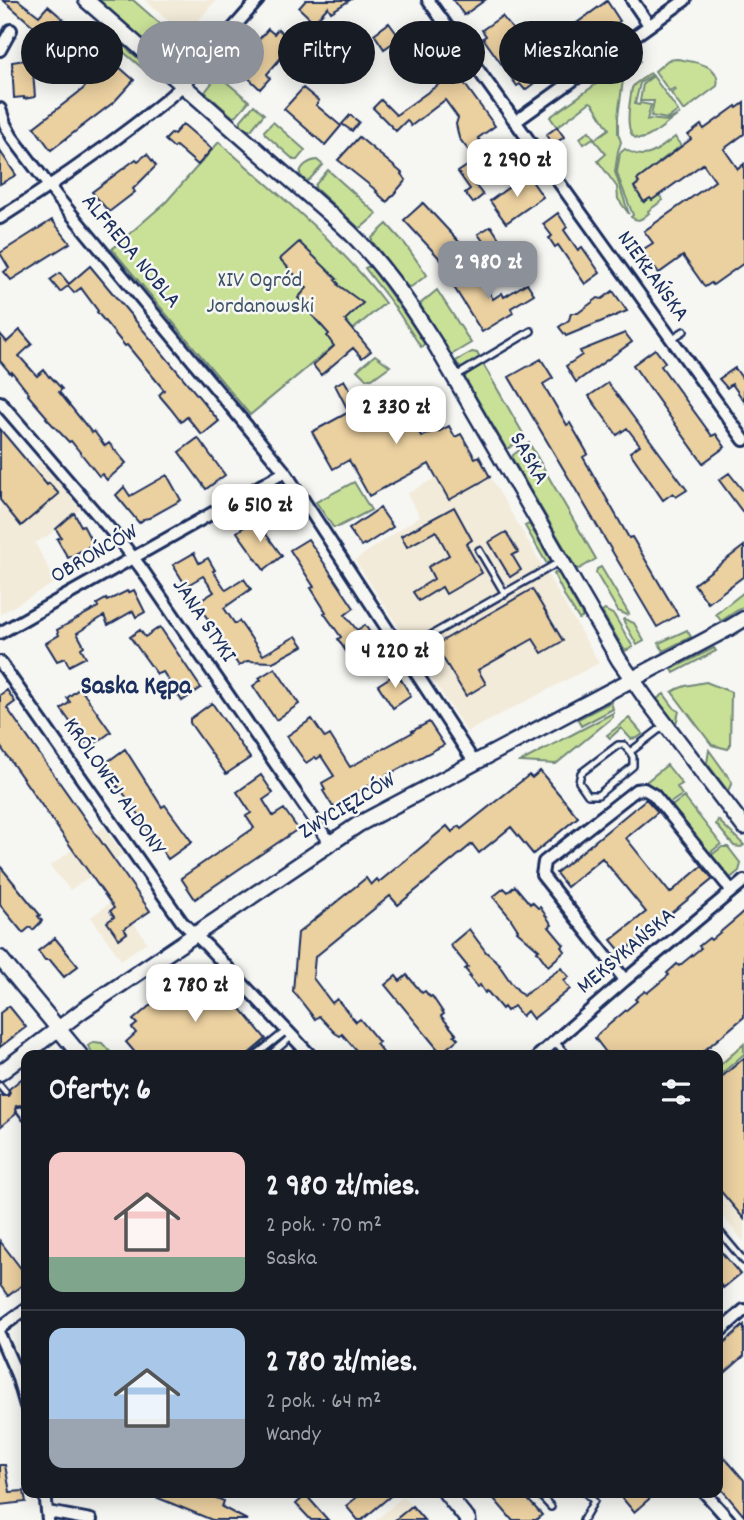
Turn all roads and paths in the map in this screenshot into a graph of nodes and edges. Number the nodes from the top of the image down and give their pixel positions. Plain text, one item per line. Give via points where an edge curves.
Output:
1 (86, 0) edge
2 (258, 0) edge
3 (428, 0) edge
4 (632, 0) edge
5 (685, 0) edge
6 (649, 25) junction
7 (11, 30) dead end
8 (0, 50) edge
9 (183, 85) junction
10 (0, 109) edge
11 (516, 122) junction
12 (49, 187) junction
13 (0, 218) edge
14 (531, 331) dead end
15 (684, 331) dead end
16 (671, 339) junction
17 (455, 377) junction
18 (0, 402) edge
19 (740, 425) edge
20 (744, 440) edge
21 (285, 472) junction
22 (479, 550) dead end
23 (133, 558) junction
24 (562, 561) junction
25 (505, 594) junction
26 (744, 619) edge
27 (0, 633) edge
28 (403, 651) junction
29 (0, 662) edge
30 (631, 680) junction
31 (665, 724) junction
32 (630, 752) junction
33 (474, 762) junction
34 (744, 827) edge
35 (330, 843) junction
36 (744, 881) edge
37 (732, 891) junction
38 (195, 934) junction
39 (0, 958) edge
40 (625, 980) junction
41 (58, 1028) junction
42 (289, 1034) junction
43 (555, 1042) junction
44 (30, 1050) edge
45 (76, 1050) edge
46 (264, 1050) edge
47 (275, 1050) edge
48 (305, 1050) edge
49 (545, 1050) edge
50 (562, 1050) edge
51 (21, 1057) edge
52 (0, 1073) edge
53 (0, 1086) edge
54 (5, 1092) dead end
55 (723, 1236) edge
56 (744, 1261) edge
57 (744, 1310) edge
58 (21, 1313) edge
59 (0, 1328) edge
60 (723, 1329) edge
61 (0, 1336) edge
62 (21, 1390) edge
63 (46, 1498) edge
64 (450, 1498) edge
65 (543, 1498) edge
66 (591, 1498) edge
67 (709, 1498) edge
68 (551, 1507) dead end
69 (48, 1516) edge
70 (91, 1520) edge
71 (468, 1520) edge
72 (583, 1520) edge
73 (729, 1520) edge

1 - 9 street, SASKA
2 - 9 street
3 - 11 street, NIEKŁAŃSKA
4 - 6 street
5 - 6 street
6 - 11 street
7 - 8 street
9 - 12 street
9 - 17 street, SASKA via 362,244 401,292
10 - 12 street, ALFREDA NOBLA via 12,136
11 - 16 street, NIEKŁAŃSKA
12 - 13 street
12 - 21 street, ALFREDA NOBLA
14 - 17 lane
15 - 16 lane
16 - 19 street, NIEKŁAŃSKA
17 - 24 street, SASKA
18 - 23 street, JANA STYKI
19 - 20 street, NIEKŁAŃSKA
21 - 23 street, OBROŃCÓW
21 - 28 street, ALFREDA NOBLA
22 - 25 lane
23 - 27 street, OBROŃCÓW
23 - 35 street, JANA STYKI
24 - 25 lane
24 - 30 street, SASKA
25 - 28 lane
26 - 30 street, ZWYCIĘZCÓW
28 - 33 street, ALFREDA NOBLA
29 - 38 street, KRÓLOWEJ ALDONY via 182,922
30 - 31 street, SASKA
30 - 33 street, ZWYCIĘZCÓW
31 - 32 lane
31 - 34 street, SASKA
32 - 32 lane via 633,766 598,795 588,795 579,782 581,773 618,745
33 - 35 street, ZWYCIĘZCÓW
35 - 38 street, ZWYCIĘZCÓW
36 - 37 street, MEKSYKAŃSKA
37 - 40 street, MEKSYKAŃSKA
37 - 40 street via 644,789 636,790 544,862 542,875
38 - 41 street, ZWYCIĘZCÓW
38 - 42 street, KRÓLOWEJ ALDONY
39 - 41 street
40 - 43 street, MEKSYKAŃSKA
41 - 44 street, ZWYCIĘZCÓW
41 - 45 street
42 - 46 lane
42 - 47 lane
42 - 48 street, KRÓLOWEJ ALDONY
43 - 49 street, MEKSYKAŃSKA
43 - 50 lane
51 - 52 street, ZWYCIĘZCÓW
53 - 54 lane
55 - 56 lane
57 - 60 street
58 - 59 street
61 - 62 street
63 - 69 street
64 - 71 street
65 - 68 lane
66 - 72 lane via 594,1501
67 - 73 street
69 - 70 street

